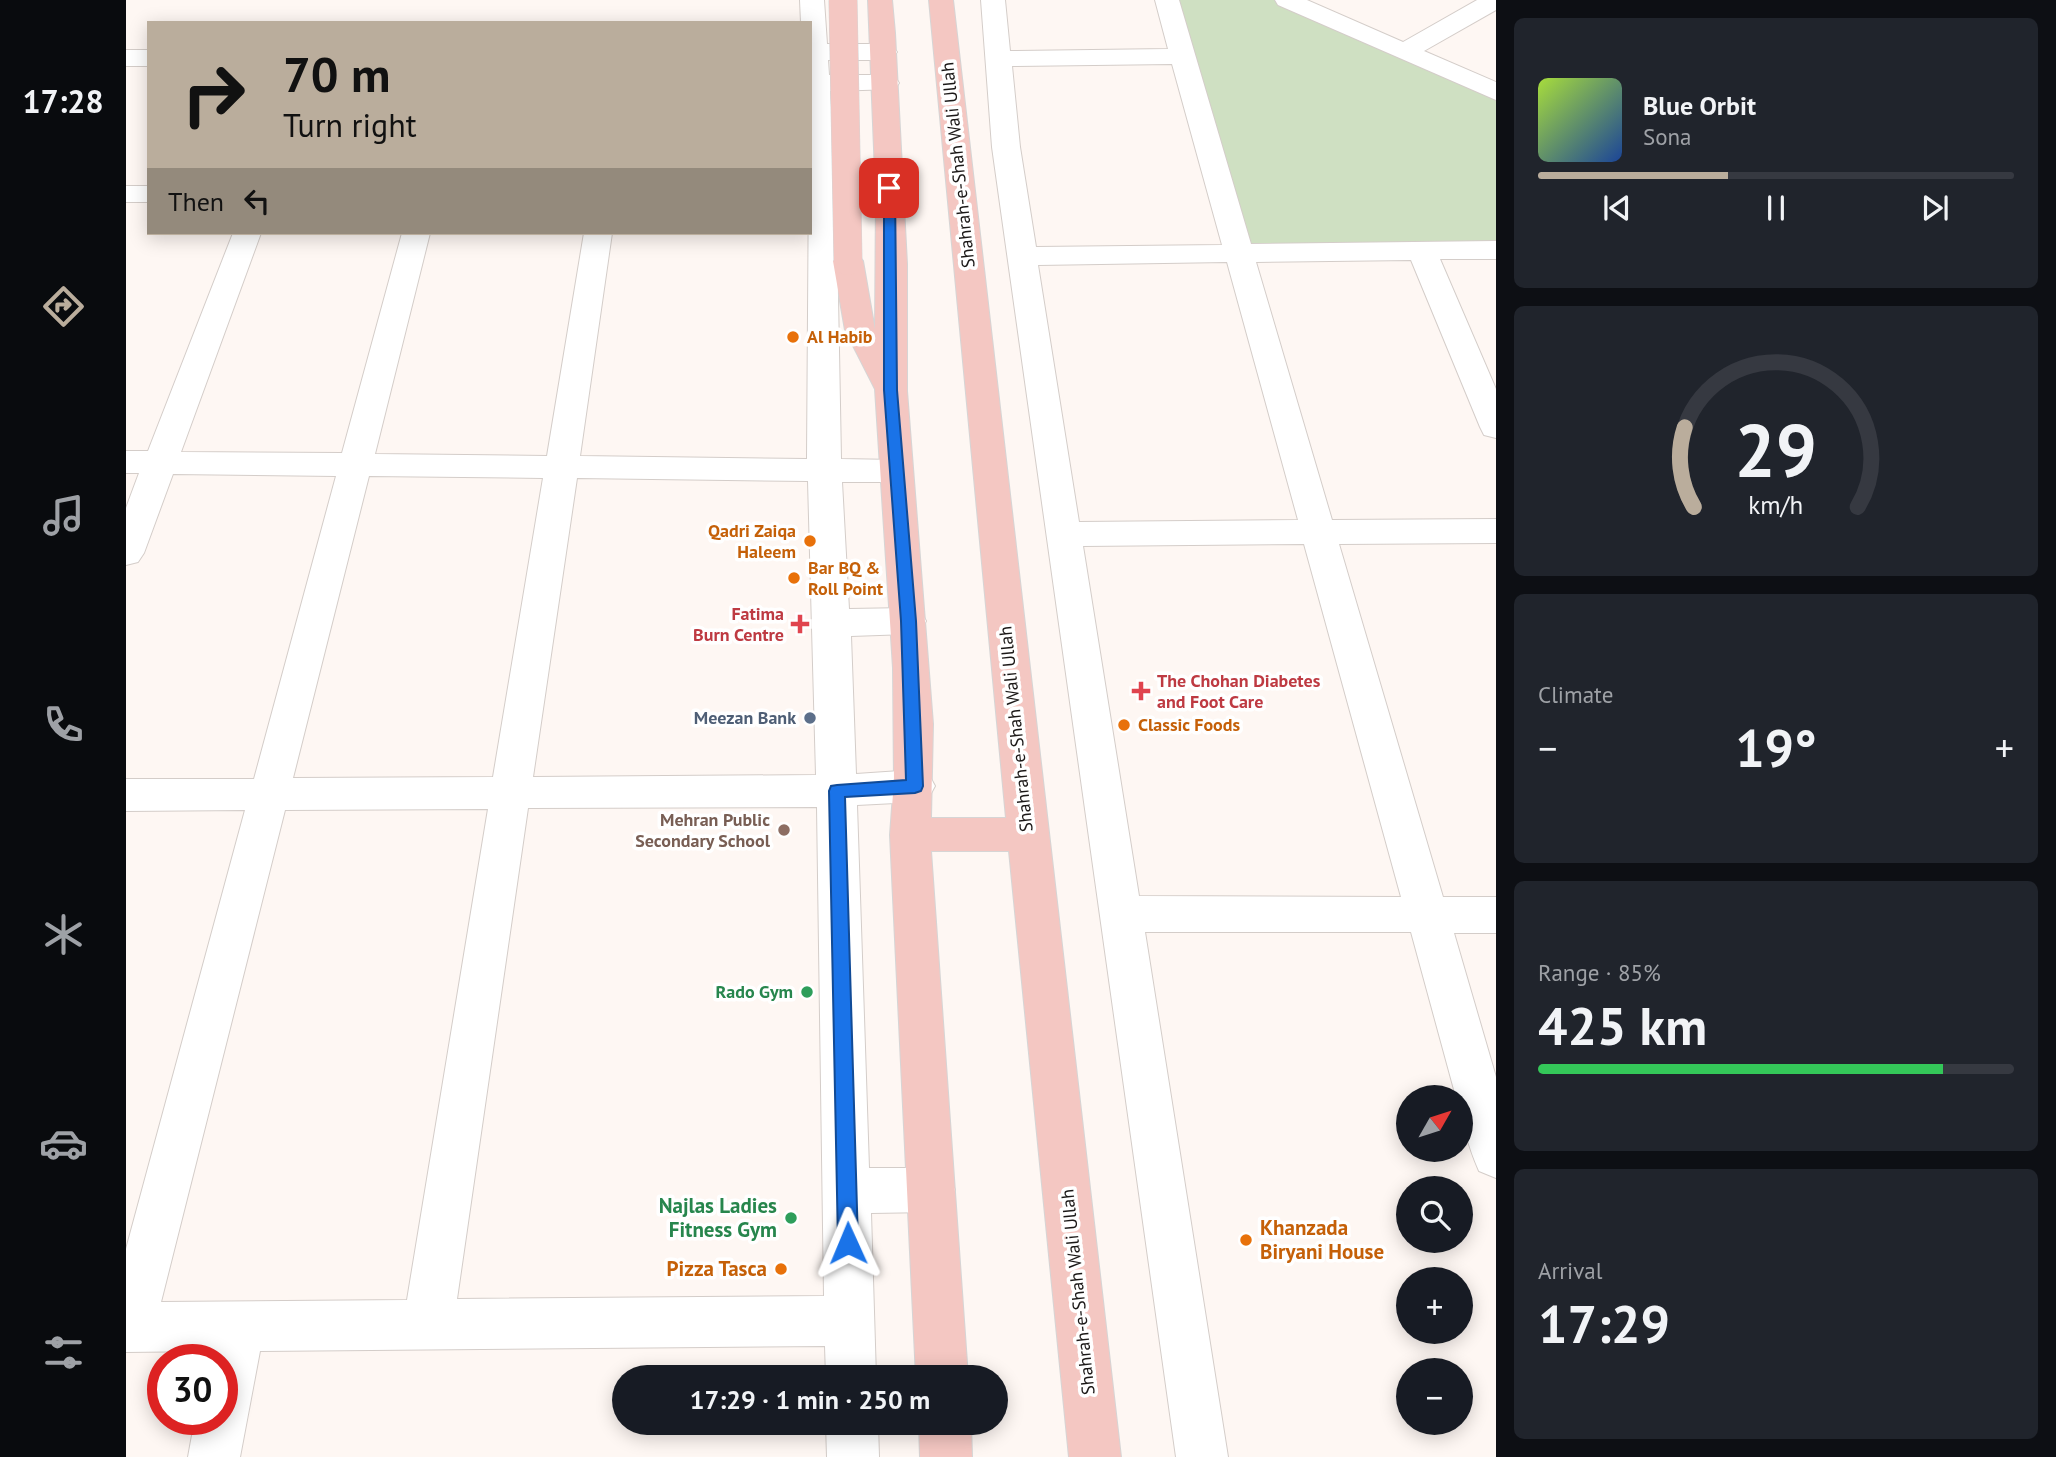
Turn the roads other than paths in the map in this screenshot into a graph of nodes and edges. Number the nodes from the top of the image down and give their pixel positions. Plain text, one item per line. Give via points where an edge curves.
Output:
1 (812, 0) edge
2 (843, 0) edge
3 (880, 0) edge
4 (941, 0) edge
5 (993, 0) edge
6 (1167, 0) edge
7 (1287, 0) edge
8 (1495, 0) edge
9 (1404, 51) junction
10 (884, 52) junction
11 (1182, 56) junction
12 (126, 58) edge
13 (147, 58) edge
14 (998, 59) junction
15 (812, 68) edge
16 (887, 83) junction
17 (1496, 92) edge
18 (816, 187) edge
19 (126, 194) edge
20 (147, 194) edge
21 (246, 235) edge
22 (415, 235) edge
23 (598, 235) edge
24 (1496, 250) edge
25 (1422, 251) junction
26 (1238, 253) junction
27 (1022, 256) junction
28 (891, 390) junction
29 (1496, 427) edge
30 (126, 462) edge
31 (162, 462) junction
32 (355, 464) junction
33 (562, 466) junction
34 (824, 468) junction
35 (897, 471) junction
36 (1496, 531) edge
37 (1318, 532) junction
38 (1064, 534) junction
39 (126, 553) edge
40 (908, 621) junction
41 (832, 623) junction
42 (915, 786) junction
43 (837, 791) junction
44 (511, 793) junction
45 (269, 794) junction
46 (126, 795) edge
47 (1028, 834) junction
48 (911, 835) junction
49 (1120, 915) junction
50 (1427, 915) junction
51 (1496, 915) edge
52 (1496, 1156) edge
53 (931, 1190) junction
54 (847, 1191) junction
55 (850, 1321) junction
56 (428, 1324) junction
57 (240, 1326) junction
58 (128, 1327) edge
59 (236, 1344) edge
60 (851, 1365) edge
61 (941, 1365) edge
62 (218, 1435) edge
63 (852, 1435) edge
64 (945, 1435) edge
65 (214, 1457) edge
66 (853, 1457) edge
67 (947, 1457) edge
68 (1096, 1457) edge
69 (1202, 1457) edge

1 - 15 street
2 - 28 main road, bridge via 848,261 860,330
3 - 10 main road
4 - 47 main road, Shahrah-e-Shah Wali Ullah
5 - 14 street
6 - 11 street
7 - 9 street
8 - 9 street
9 - 17 street
10 - 15 street
10 - 16 main road
11 - 14 street
11 - 26 street
12 - 13 street
14 - 27 street
15 - 16 street
15 - 18 street
16 - 28 main road
18 - 34 street
19 - 20 street
21 - 31 street
22 - 32 street
23 - 33 street
24 - 25 street
25 - 26 street
25 - 29 street
26 - 27 street
26 - 37 street
27 - 38 street
28 - 35 main road
30 - 31 street
31 - 32 street
31 - 39 street
32 - 33 street
32 - 45 street
33 - 34 street
33 - 44 street
34 - 35 street
34 - 41 street
35 - 40 main road
36 - 37 street
37 - 38 street
37 - 50 street
38 - 49 street
40 - 41 street
40 - 42 main road
41 - 43 street
42 - 43 street
42 - 48 main road
43 - 44 street
43 - 54 street
44 - 45 street
44 - 56 street
45 - 46 street
45 - 58 street
47 - 48 main road
47 - 68 main road, Shahrah-e-Shah Wali Ullah
48 - 53 main road
49 - 50 street
49 - 69 street
50 - 51 street
50 - 52 street
53 - 54 street
53 - 61 main road
54 - 55 street
55 - 56 street
55 - 60 street
56 - 57 street
57 - 58 street
57 - 59 street
62 - 65 street
63 - 66 street
64 - 67 main road

